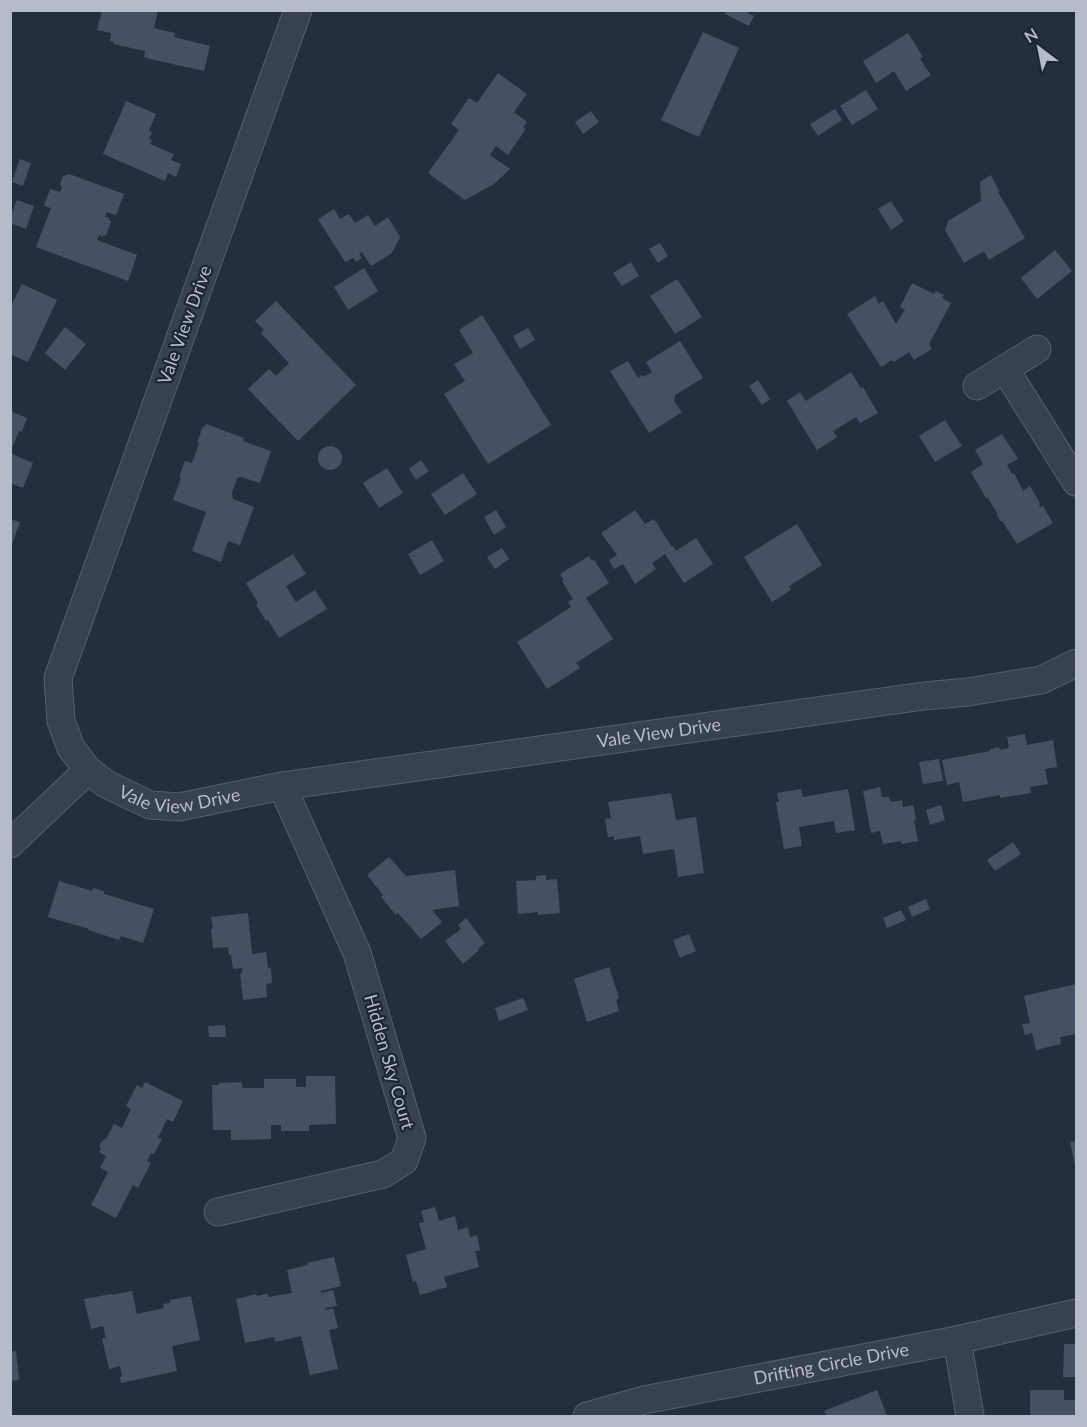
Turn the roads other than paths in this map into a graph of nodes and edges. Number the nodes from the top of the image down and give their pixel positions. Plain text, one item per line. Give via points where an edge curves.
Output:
1 (298, 10) edge
2 (1037, 349) dead end
3 (1005, 369) junction
4 (977, 386) dead end
5 (1077, 482) edge
6 (1075, 668) edge
7 (88, 770) junction
8 (282, 786) junction
9 (10, 844) edge
10 (218, 1212) dead end
11 (1077, 1313) edge
12 (957, 1340) junction
13 (590, 1416) edge
14 (970, 1416) edge

1 - 7 street, Vale View Drive via 58,678 61,721 71,748
2 - 3 street
3 - 4 street
3 - 5 street
6 - 8 street, Vale View Drive via 1041,680 968,692
7 - 8 street, Vale View Drive via 106,784 150,805 179,807
7 - 9 street
8 - 10 street, Hidden Sky Court via 357,953 412,1138 405,1161 383,1174
11 - 12 street, Drifting Circle Drive
12 - 13 street, Drifting Circle Drive via 644,1400
12 - 14 street

